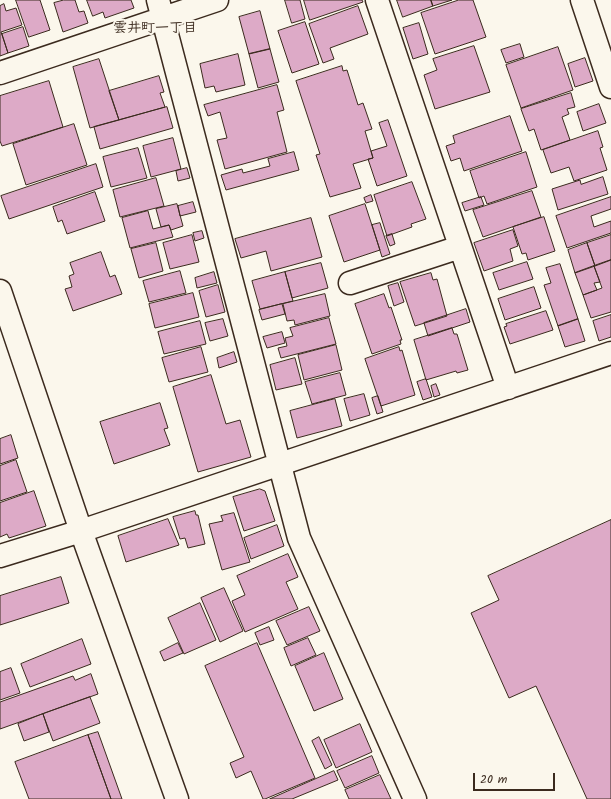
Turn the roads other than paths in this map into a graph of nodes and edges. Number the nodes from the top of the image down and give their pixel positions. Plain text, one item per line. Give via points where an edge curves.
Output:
1 (217, 0) edge
2 (377, 0) edge
3 (582, 0) edge
4 (161, 9) edge
5 (0, 73) edge
6 (611, 87) edge
7 (460, 247) junction
8 (350, 283) dead end
9 (0, 291) edge
10 (611, 353) edge
11 (508, 388) junction
12 (279, 465) junction
13 (81, 531) junction
14 (0, 556) edge
15 (177, 799) edge
16 (415, 799) edge

1 - 4 street
2 - 7 street
3 - 6 street
4 - 5 street
4 - 12 street
7 - 8 street
7 - 11 street
9 - 13 street
10 - 11 street
11 - 12 street
12 - 13 street
12 - 16 street via 298,538
13 - 14 street
13 - 15 street

